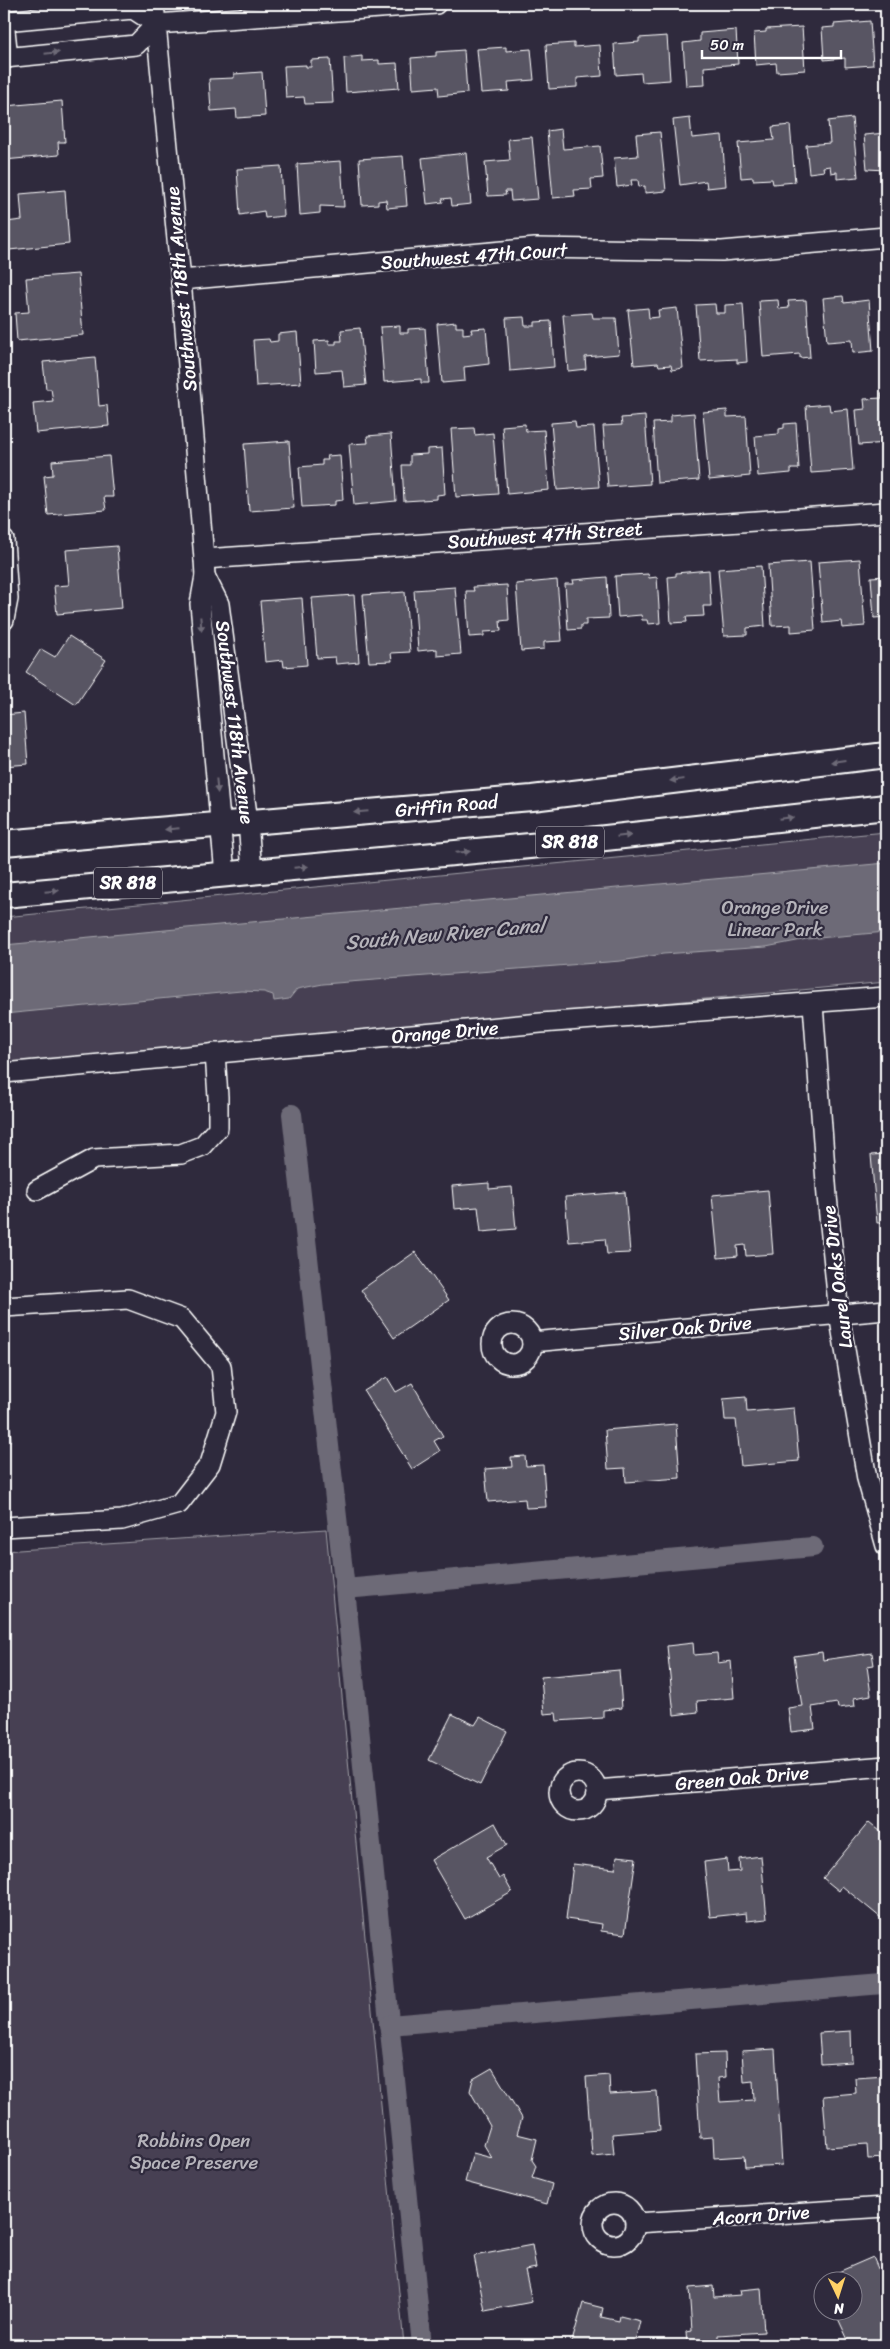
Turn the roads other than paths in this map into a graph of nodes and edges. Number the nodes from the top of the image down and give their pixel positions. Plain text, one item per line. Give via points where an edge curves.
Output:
1 (154, 4) edge
2 (436, 4) edge
3 (324, 8) edge
4 (4, 21) edge
5 (156, 24) junction
6 (6, 58) edge
7 (886, 237) edge
8 (181, 280) junction
9 (886, 512) edge
10 (4, 540) edge
11 (204, 567) junction
12 (4, 620) edge
13 (886, 755) edge
14 (886, 807) edge
15 (248, 822) junction
16 (221, 824) junction
17 (4, 844) edge
18 (252, 872) junction
19 (225, 874) junction
20 (4, 895) edge
21 (886, 997) edge
22 (814, 1004) junction
23 (215, 1053) junction
24 (4, 1073) edge
25 (37, 1190) dead end
26 (4, 1307) edge
27 (886, 1310) edge
28 (838, 1314) junction
29 (532, 1342) dead end
30 (4, 1527) edge
31 (886, 1546) edge
32 (886, 1766) edge
33 (597, 1790) dead end
34 (886, 2207) edge
35 (636, 2222) dead end

1 - 5 street, Southwest 118th Avenue
2 - 3 street
3 - 5 street
4 - 5 street via 133,9
4 - 6 street
6 -> 5 street via 136,45
5 - 8 street, Southwest 118th Avenue
7 - 8 street, Southwest 47th Court via 722,251 535,248
8 - 11 street, Southwest 118th Avenue
9 - 11 street, Southwest 47th Street
10 - 12 street via 8,599
11 - 15 street, Southwest 118th Avenue via 219,604
11 -> 16 street, Southwest 118th Avenue via 200,604
13 -> 15 main road, Griffin Road via 532,798
18 -> 14 main road, SR 818 via 551,844
15 - 16 main road, Griffin Road
15 - 18 street, Southwest 118th Avenue
16 -> 17 main road, Griffin Road
16 - 19 street, Southwest 118th Avenue
18 - 19 main road, SR 818
20 -> 19 main road, SR 818
21 - 22 street, Orange Drive
22 - 23 street, Orange Drive via 541,1023
22 - 28 street, Laurel Oaks Drive
23 - 24 street, Orange Drive
23 - 25 street via 218,1128 202,1146 181,1154 94,1159
26 - 30 street via 128,1299 182,1319 221,1366 226,1412 210,1464 180,1504 122,1520
27 - 28 street, Silver Oak Drive
28 - 29 street, Silver Oak Drive
28 - 31 street, Laurel Oaks Drive via 867,1479
32 - 33 street, Green Oak Drive
34 - 35 street, Acorn Drive

